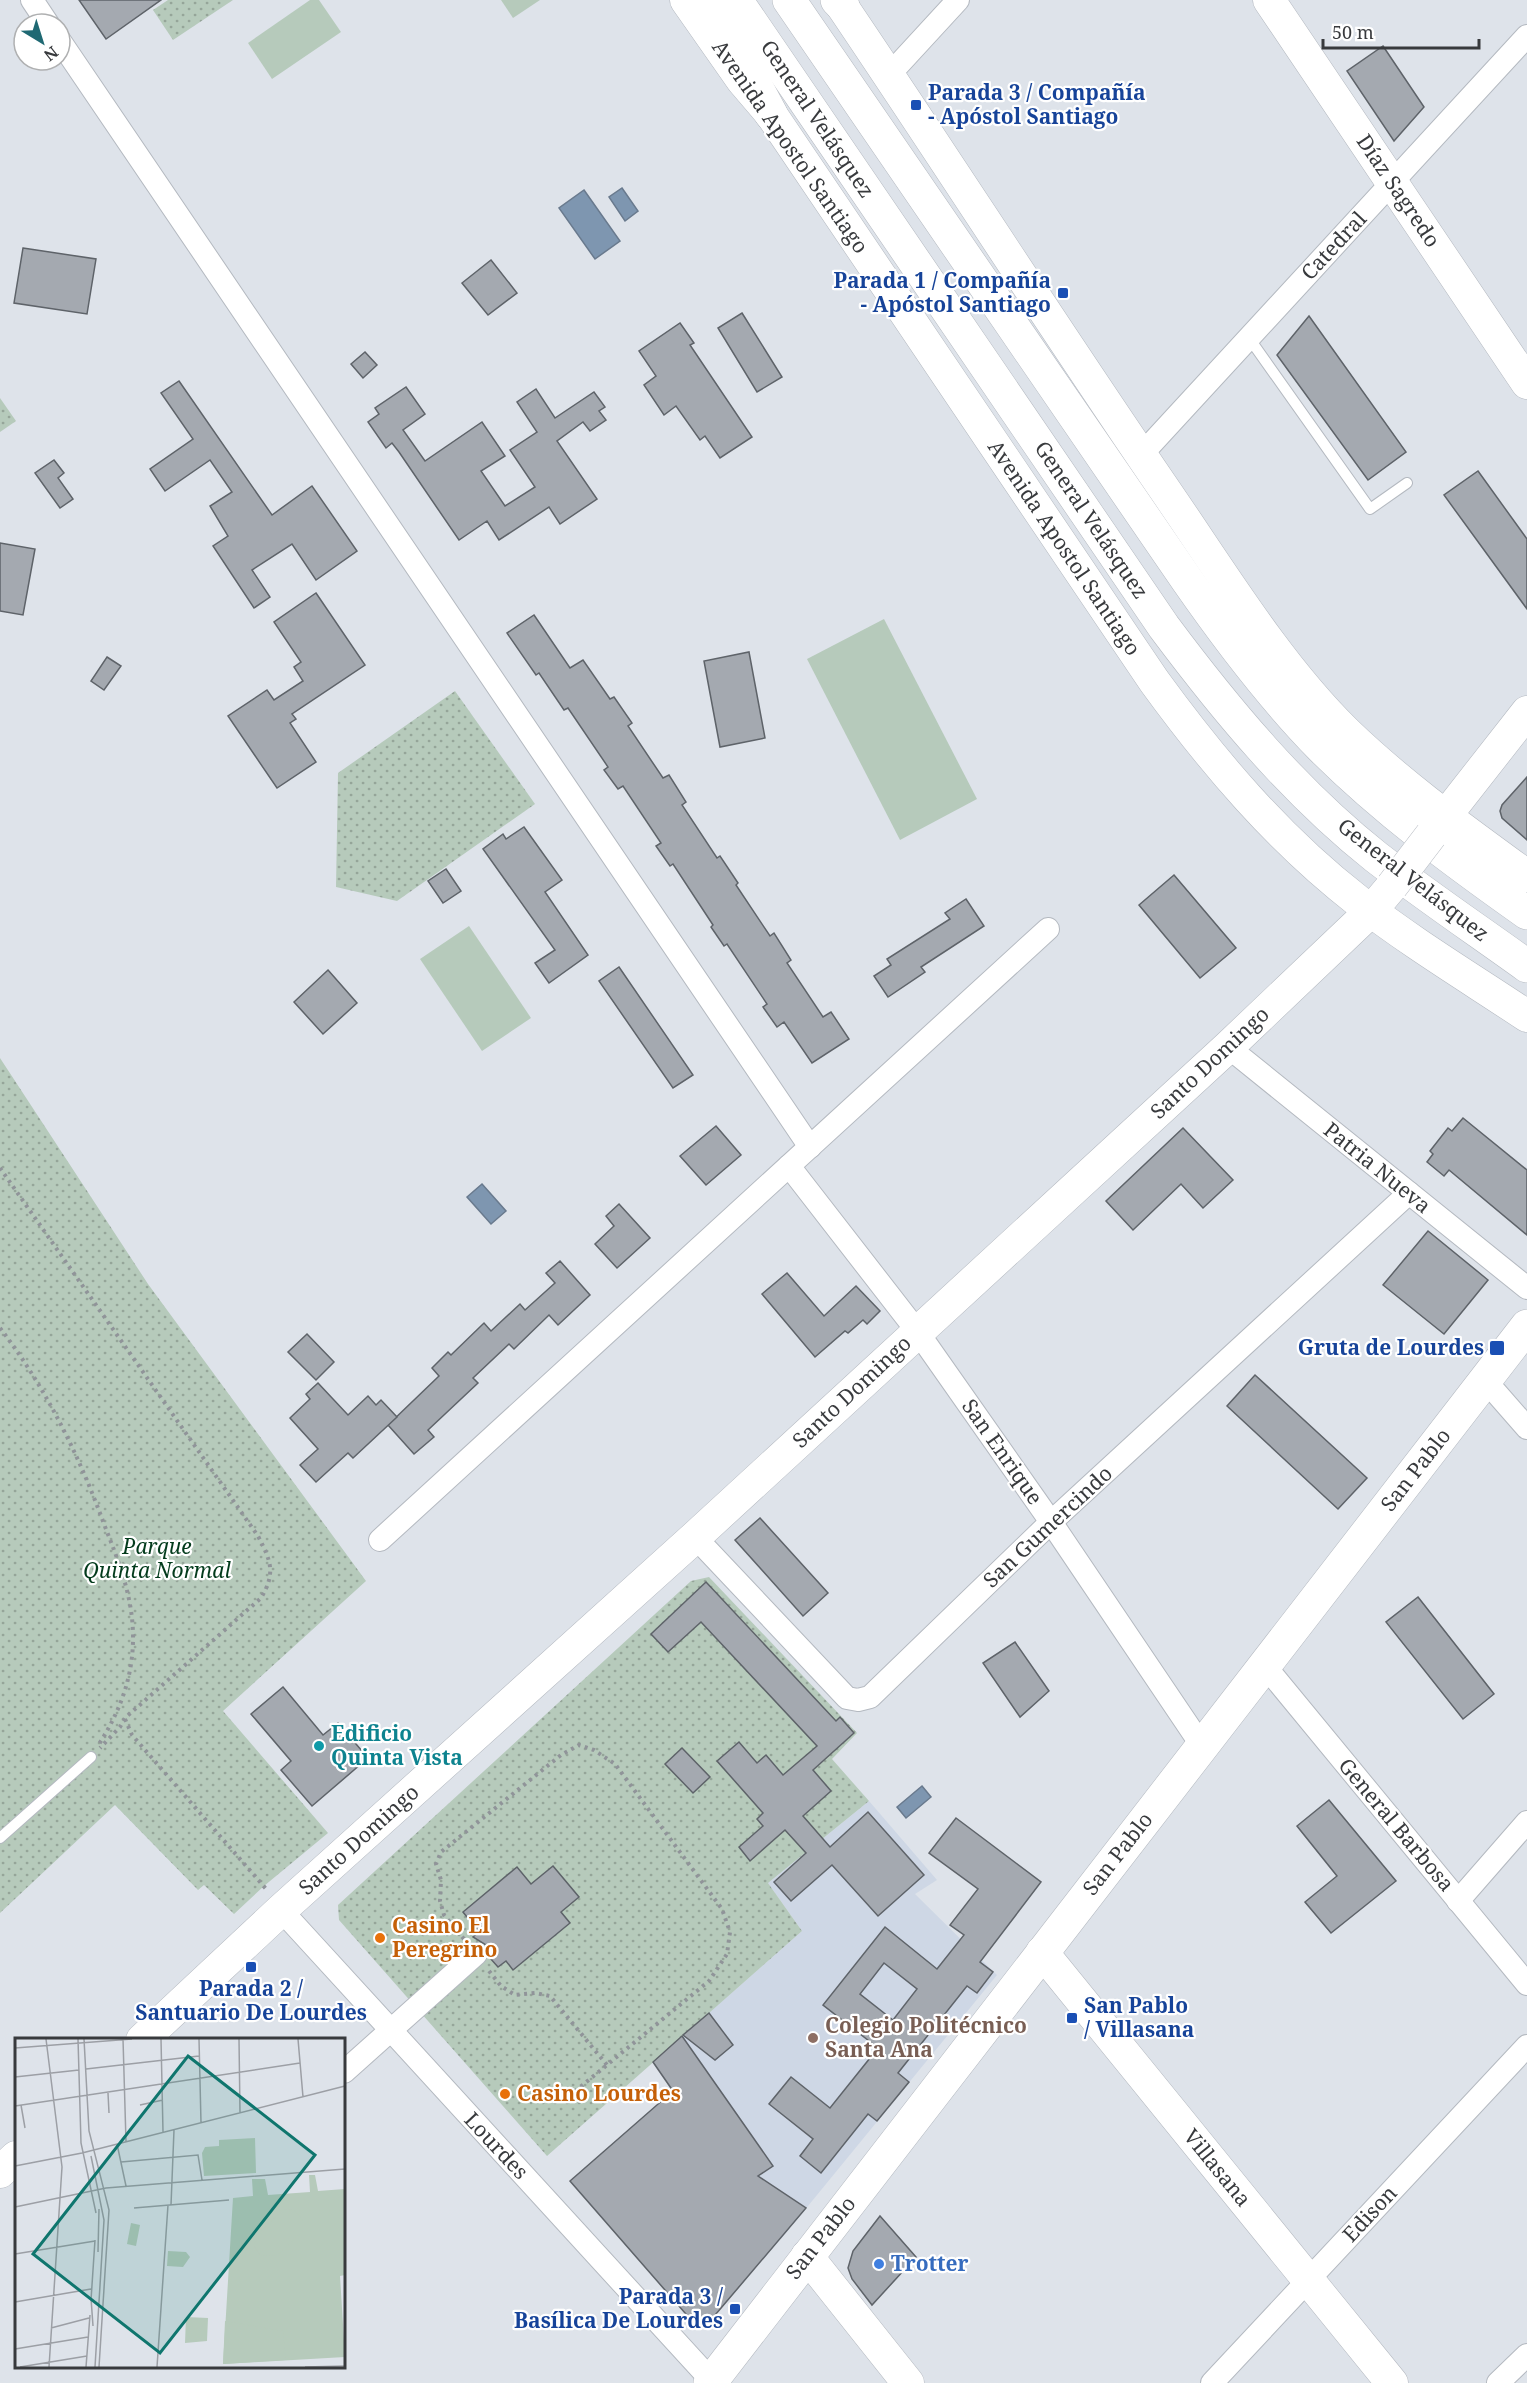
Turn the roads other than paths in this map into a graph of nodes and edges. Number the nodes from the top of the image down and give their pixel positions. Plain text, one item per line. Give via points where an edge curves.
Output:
1 (686, 0) edge
2 (710, 0) edge
3 (736, 0) edge
4 (789, 0) edge
5 (958, 0) edge
6 (1269, 0) edge
7 (839, 2) edge
8 (1527, 36) edge
9 (72, 59) edge
10 (890, 75) junction
11 (771, 114) junction
12 (1392, 183) junction
13 (1249, 338) junction
14 (1527, 383) edge
15 (1141, 455) junction
16 (1407, 483) dead end
17 (1527, 712) edge
18 (1438, 825) junction
19 (1527, 876) edge
20 (1371, 911) junction
21 (1527, 913) edge
22 (1048, 929) dead end
23 (1527, 966) edge
24 (1527, 1016) edge
25 (1228, 1047) junction
26 (810, 1147) junction
27 (789, 1166) junction
28 (1409, 1193) junction
29 (1527, 1288) edge
30 (1527, 1326) edge
31 (917, 1330) junction
32 (1485, 1380) junction
33 (1527, 1428) edge
34 (1051, 1522) junction
35 (695, 1537) junction
36 (380, 1540) dead end
37 (1265, 1666) junction
38 (1202, 1746) junction
39 (91, 1757) road end
40 (1527, 1822) edge
41 (0, 1838) edge
42 (1458, 1901) junction
43 (281, 1910) junction
44 (1042, 1952) junction
45 (476, 1954) road end
46 (1527, 1984) edge
47 (391, 2030) junction
48 (144, 2038) edge
49 (1527, 2046) edge
50 (345, 2071) edge
51 (15, 2158) edge
52 (0, 2172) edge
53 (807, 2256) junction
54 (1309, 2280) junction
55 (1527, 2355) edge
56 (711, 2382) edge
57 (909, 2383) edge
58 (1212, 2383) edge
59 (1392, 2383) edge
60 (1498, 2383) edge

1 - 11 street, Avenida Apostol Santiago
2 - 11 main road
3 - 23 main road, General Velásquez via 1164,627 1224,704 1295,783 1375,856
4 - 21 main road, General Velásquez via 1252,669 1365,789 1432,845
5 - 10 street
6 - 12 street, Díaz Sagredo
7 - 10 street
8 - 12 street, Catedral
9 - 26 street
10 - 15 street
11 - 20 street, Avenida Apostol Santiago via 1186,725 1271,823
12 - 13 street, Catedral
12 - 14 street, Díaz Sagredo
13 - 15 street, Catedral
13 - 16 lane via 1370,509
15 - 18 street via 1292,670
17 - 18 street, Santo Domingo
18 - 19 street
18 - 20 street, Santo Domingo, bridge
20 - 24 street, Avenida Apostol Santiago
20 - 25 street, Santo Domingo
22 - 26 street
25 - 28 street, Patria Nueva
25 - 31 street, Santo Domingo
26 - 27 street
27 - 31 street, San Enrique
27 - 36 street
28 - 29 street, Patria Nueva
28 - 34 street, San Gumercindo
30 - 32 main road, San Pablo
31 - 34 street, San Enrique
31 - 35 street, Santo Domingo
32 - 33 street
32 - 37 main road, San Pablo
34 - 35 street, San Gumercindo via 870,1697 858,1700 847,1698
34 - 38 street, San Enrique
35 - 43 street, Santo Domingo
37 - 38 main road, San Pablo
37 - 42 street, General Barbosa
38 - 44 main road, San Pablo
39 - 41 lane
40 - 42 street
42 - 46 street, General Barbosa
43 - 47 street, Lourdes
43 - 48 street, Santo Domingo
44 - 53 main road, San Pablo
44 - 54 street, Villasana
45 - 47 street
47 - 50 street
47 - 56 street, Lourdes
49 - 54 street, Edison
51 - 52 street
53 - 56 main road, San Pablo
53 - 57 street
54 - 58 street, Edison
54 - 59 street, Villasana
55 - 60 street

